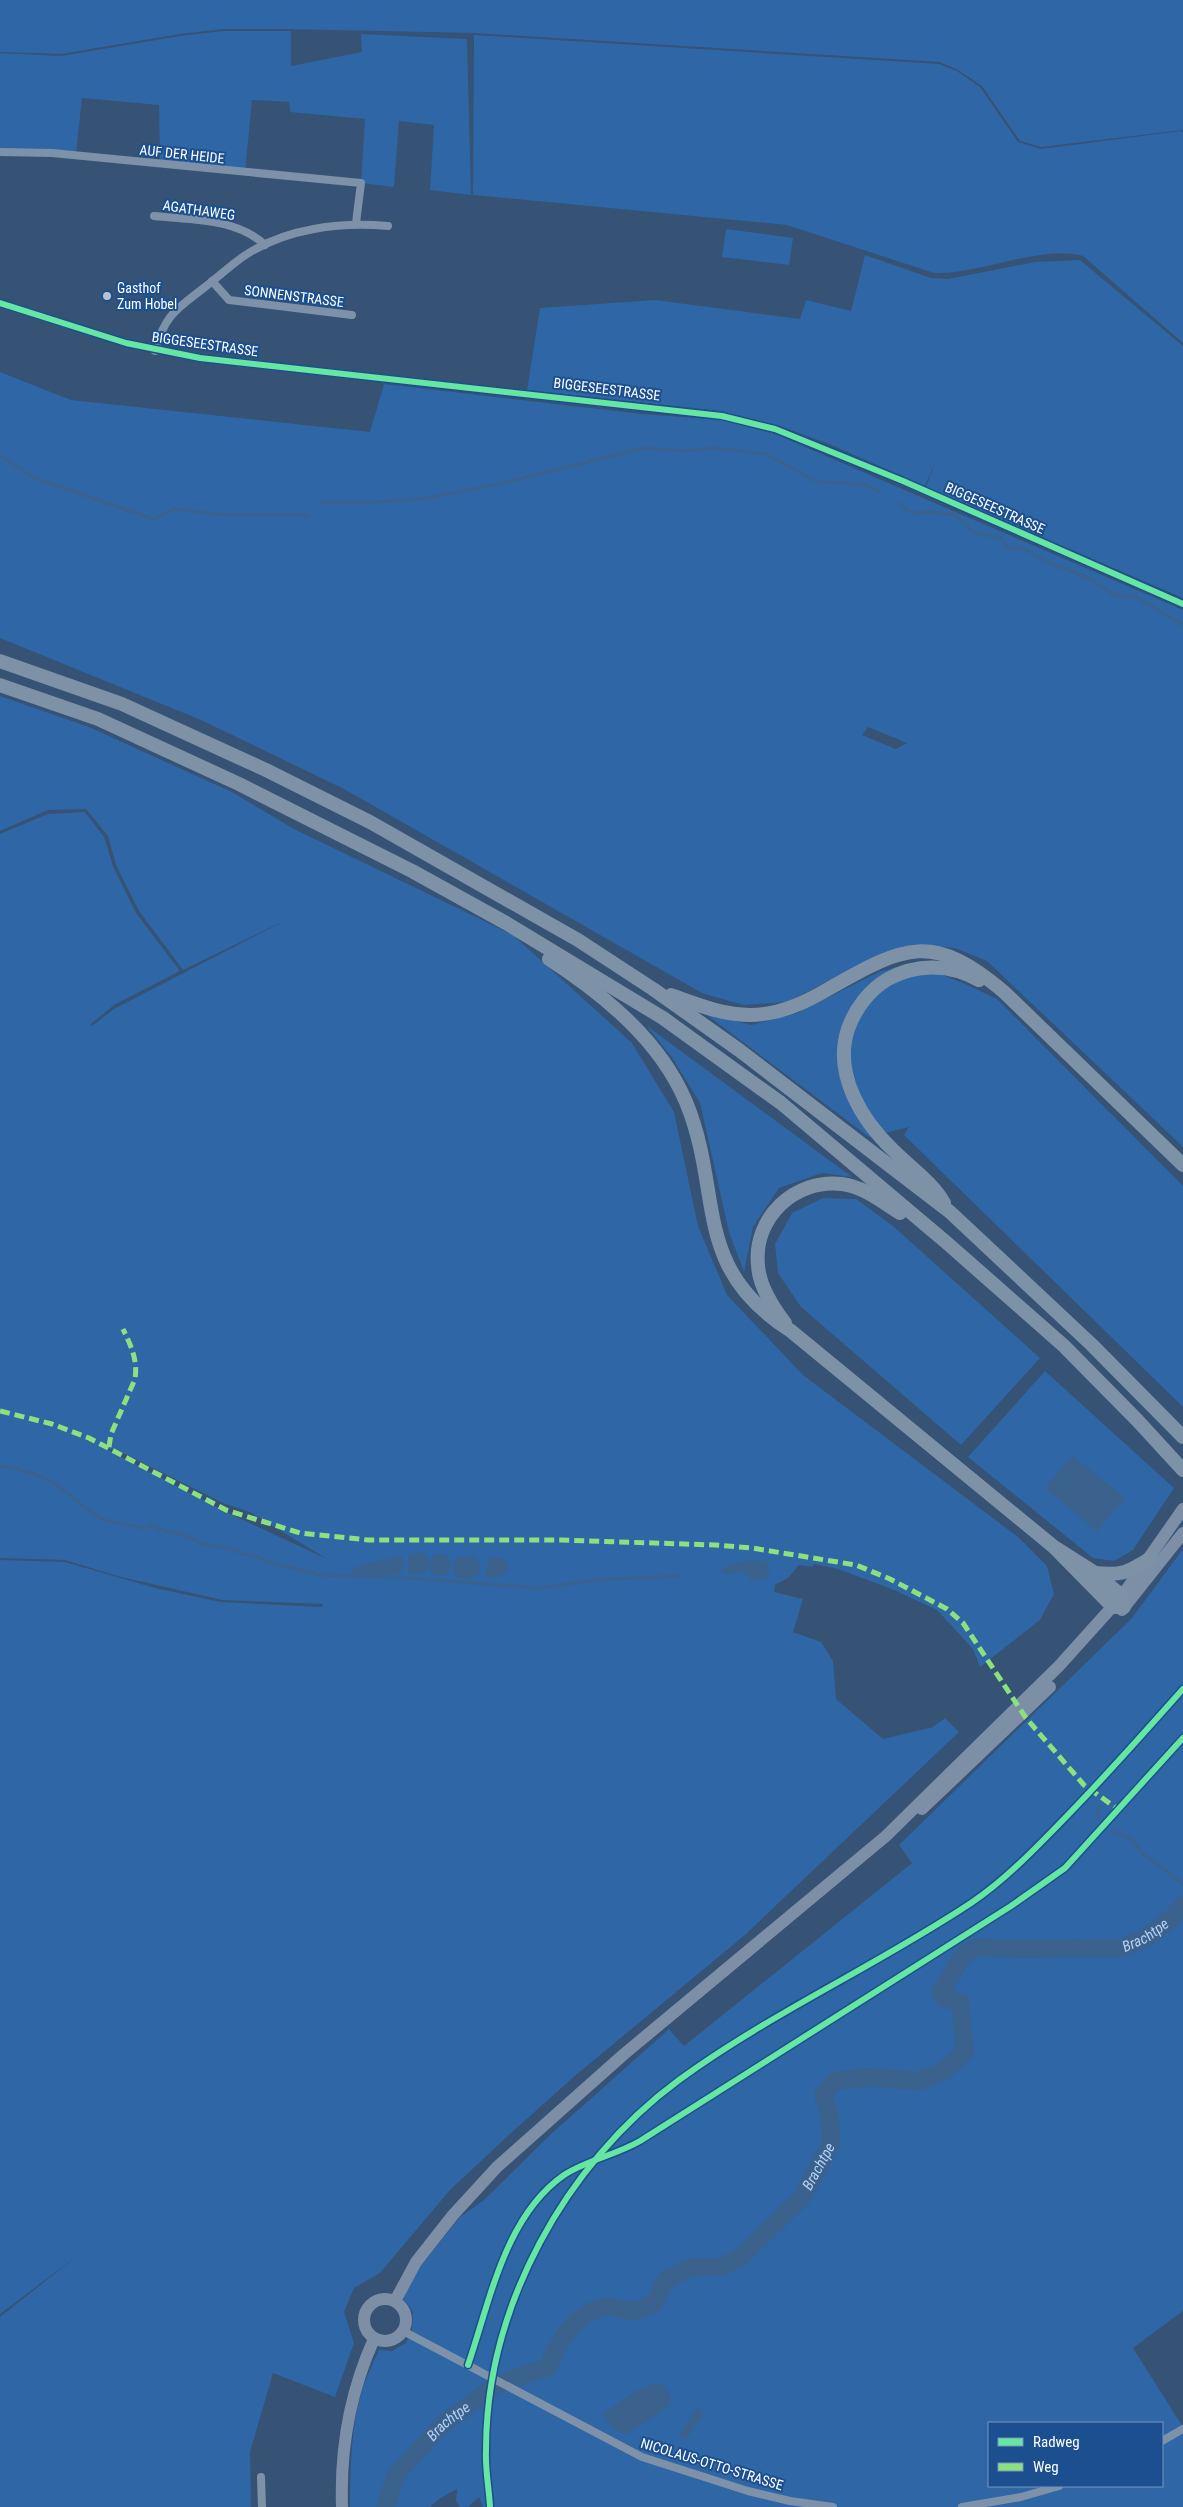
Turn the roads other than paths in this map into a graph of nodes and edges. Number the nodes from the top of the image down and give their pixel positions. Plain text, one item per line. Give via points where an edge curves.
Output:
1 (0, 152) edge
2 (154, 216) dead end
3 (356, 223) junction
4 (388, 226) dead end
5 (265, 245) junction
6 (212, 282) junction
7 (0, 303) edge
8 (352, 315) dead end
9 (155, 350) junction
10 (1183, 604) edge
11 (0, 661) edge
12 (0, 685) edge
13 (506, 923) junction
14 (653, 989) junction
15 (1004, 992) junction
16 (1183, 1165) edge
17 (950, 1212) junction
18 (947, 1243) junction
19 (791, 1331) junction
20 (1183, 1437) edge
21 (1179, 1466) edge
22 (1183, 1509) edge
23 (1183, 1532) edge
24 (1054, 1547) junction
25 (1151, 1558) junction
26 (1095, 1574) junction
27 (1120, 1603) junction
28 (1183, 1738) edge
29 (395, 2301) junction
30 (403, 2331) junction
31 (374, 2339) junction
32 (468, 2365) junction
33 (1183, 2429) edge
34 (1163, 2440) edge
35 (261, 2477) dead end
36 (1056, 2487) edge
37 (262, 2507) edge
38 (342, 2507) edge
39 (833, 2507) edge
40 (962, 2507) edge

1 - 3 street, AUF DER HEIDE via 52,153 361,183
2 - 5 street, AGATHAWEG via 240,228
3 - 4 street
3 - 5 street via 282,237
5 - 6 street
6 - 8 street, SONNENSTRASSE via 229,300
6 - 9 street via 165,322
7 - 9 street, BIGGESEESTRASSE
9 - 10 street, BIGGESEESTRASSE via 200,358 702,413 758,424 903,481
11 - 14 highway via 122,704 361,817 578,940
12 - 13 highway via 98,719 239,784 412,871
13 - 18 highway via 662,1018 781,1103
13 - 19 highway via 532,949 618,1012 667,1066 695,1128 711,1218 725,1259 748,1295
14 - 15 highway via 720,1012 769,1014 807,1001 883,959 918,951 940,953 961,960
14 - 17 highway via 739,1050
15 - 16 highway
15 - 17 highway via 960,971 938,967 916,969 885,981 868,996 855,1013 847,1033 845,1071 861,1110 892,1150 937,1191
17 - 20 highway via 1092,1345
18 - 19 highway via 862,1190 831,1184 800,1191 782,1202 769,1217 761,1235 758,1255 762,1284 773,1307
18 - 21 highway via 1064,1346
19 - 24 highway
22 - 25 main road
23 - 27 main road
24 - 26 highway
24 - 27 highway
25 - 26 highway via 1127,1573 1114,1576
25 - 27 main road
26 - 27 highway
27 - 29 main road via 1062,1669 916,1810 623,2055 497,2167 416,2262
28 - 32 street via 1096,1836 1050,1879 640,2142 582,2166 549,2187 517,2228
29 - 30 main road via 404,2311 406,2325
29 - 31 main road via 380,2299 364,2313 365,2328
30 - 31 main road via 393,2340
30 - 32 street, NICOLAUS-OTTO-STRASSE
31 - 38 main road via 357,2383 348,2422
32 - 39 street, NICOLAUS-OTTO-STRASSE via 642,2457 778,2499
33 - 34 street
35 - 37 street
36 - 40 street via 1021,2497

